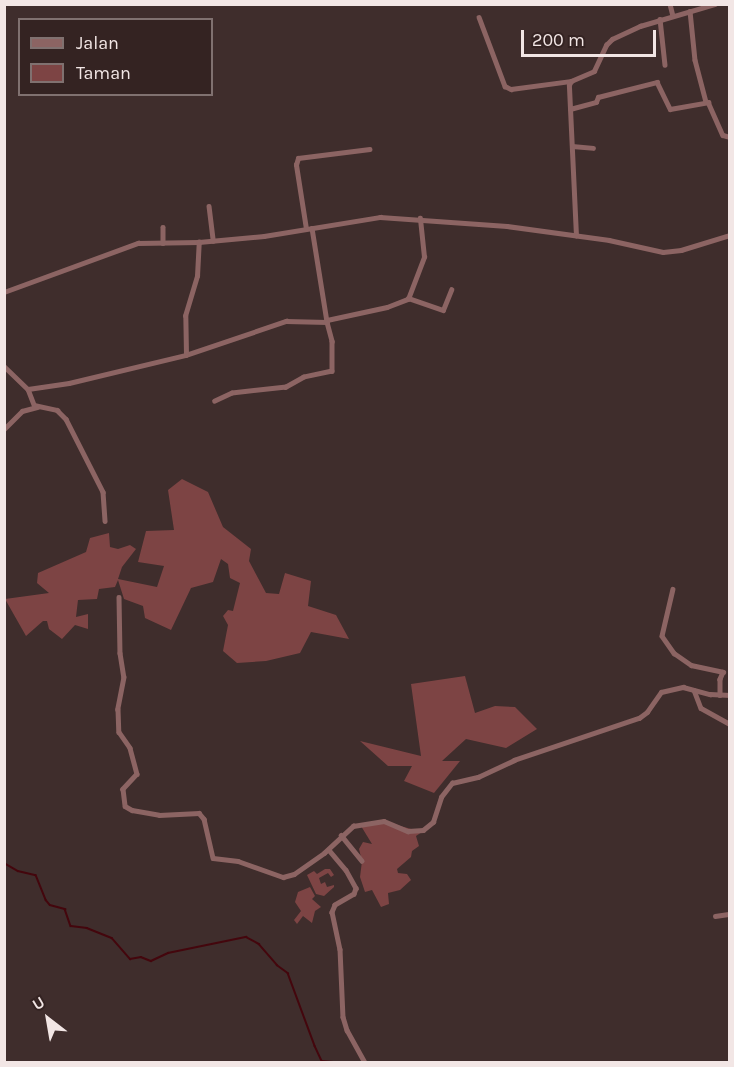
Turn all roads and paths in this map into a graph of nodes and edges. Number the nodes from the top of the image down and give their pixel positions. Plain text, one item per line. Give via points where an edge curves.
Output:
1 (670, 4) edge
2 (715, 4) edge
3 (690, 11) junction
4 (673, 16) junction
5 (478, 17) dead end
6 (660, 19) junction
7 (665, 65) dead end
8 (571, 81) junction
9 (706, 102) junction
10 (570, 109) junction
11 (729, 137) edge
12 (572, 146) junction
13 (593, 148) dead end
14 (369, 149) dead end
15 (209, 206) dead end
16 (420, 218) junction
17 (163, 226) dead end
18 (312, 228) junction
19 (306, 229) junction
20 (729, 235) edge
21 (576, 236) junction
22 (213, 241) junction
23 (199, 242) junction
24 (163, 243) junction
25 (451, 290) dead end
26 (4, 292) edge
27 (408, 298) junction
28 (327, 321) junction
29 (186, 355) junction
30 (4, 366) edge
31 (28, 389) junction
32 (215, 401) dead end
33 (37, 406) junction
34 (4, 429) edge
35 (105, 520) dead end
36 (673, 590) dead end
37 (119, 597) dead end
38 (694, 690) junction
39 (720, 695) junction
40 (729, 695) edge
41 (729, 724) edge
42 (341, 835) junction
43 (329, 850) junction
44 (362, 861) dead end
45 (729, 914) edge
46 (715, 916) dead end
47 (365, 1062) edge

1 - 4 street
2 - 3 street
3 - 4 street
3 - 9 street via 695,60
4 - 6 street
5 - 8 street via 505,86 511,89
6 - 7 street
6 - 8 street via 609,40 594,71
8 - 10 street
9 - 10 street via 670,109 657,82 598,97 596,102
9 - 11 street via 723,135
10 - 12 street
12 - 13 street
12 - 21 street
14 - 19 street via 298,158
15 - 22 street
16 - 18 street via 362,218
16 - 21 street
16 - 27 street via 424,258
17 - 24 street
18 - 19 street
18 - 28 street
19 - 22 street
20 - 21 street via 663,252
22 - 23 street
23 - 24 street
23 - 29 street via 197,276 185,316
24 - 26 street via 124,247
25 - 27 street via 443,310
27 - 28 street via 387,308
28 - 29 street via 290,320
28 - 32 street via 332,371 302,378 286,387 232,393
29 - 31 street
30 - 31 street
31 - 33 street
33 - 34 street via 22,411
33 - 35 street via 57,410 67,422 103,492
36 - 39 street via 662,636 674,653 691,665 723,672
37 - 43 street via 124,677 118,709 119,732 130,748 137,774 123,789 125,806 148,814 199,813 213,858 244,862 279,877 294,874
38 - 39 street
38 - 41 street via 701,708
38 - 42 street via 683,687 661,692 639,718 514,760 478,777 456,780 445,791 436,816 423,830 408,831 377,821 353,826
39 - 40 street
42 - 43 street
42 - 44 street
43 - 47 street via 356,888 354,894 335,905 333,912 340,949 343,1017
45 - 46 street

